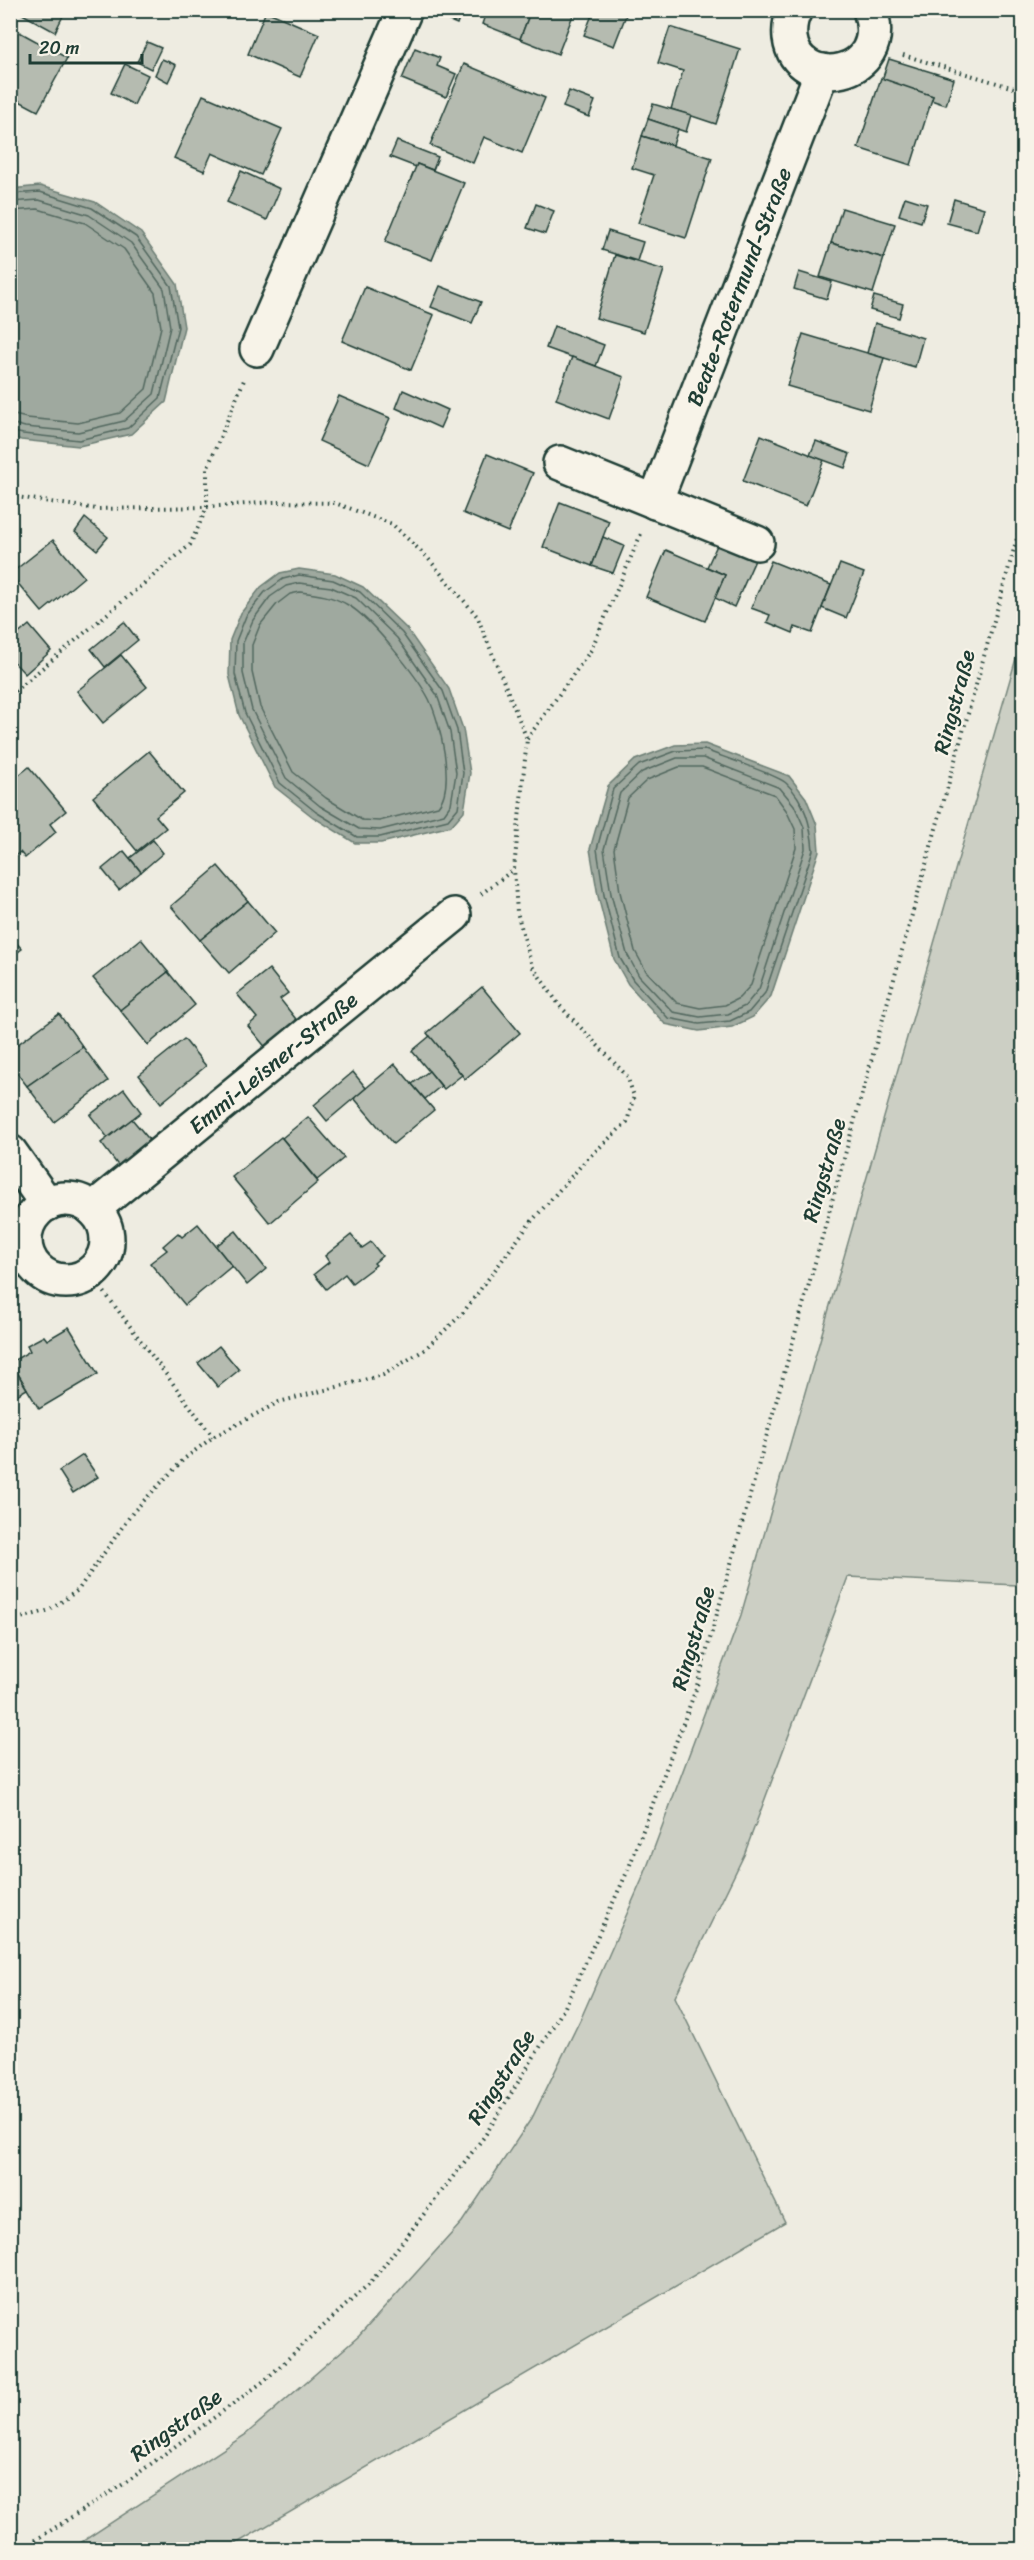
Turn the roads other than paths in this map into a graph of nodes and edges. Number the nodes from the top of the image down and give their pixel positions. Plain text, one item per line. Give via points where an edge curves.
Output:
1 (405, 10) edge
2 (870, 10) edge
3 (789, 12) edge
4 (822, 71) junction
5 (257, 349) road end
6 (560, 463) dead end
7 (655, 502) junction
8 (757, 543) dead end
9 (454, 915) dead end
10 (10, 1152) edge
11 (47, 1204) junction
12 (93, 1209) junction
13 (20, 1266) edge

1 - 5 street
2 - 4 street via 874,23 872,46 862,61 850,69
3 - 4 street via 791,43 798,56
4 - 7 street, Beate-Rotermund-Straße
6 - 7 street
7 - 8 street
9 - 12 street, Emmi-Leisner-Straße
10 - 11 street
11 - 12 street via 71,1199
11 - 13 street via 29,1222
12 - 13 street via 104,1224 107,1242 99,1265 90,1273 64,1281

